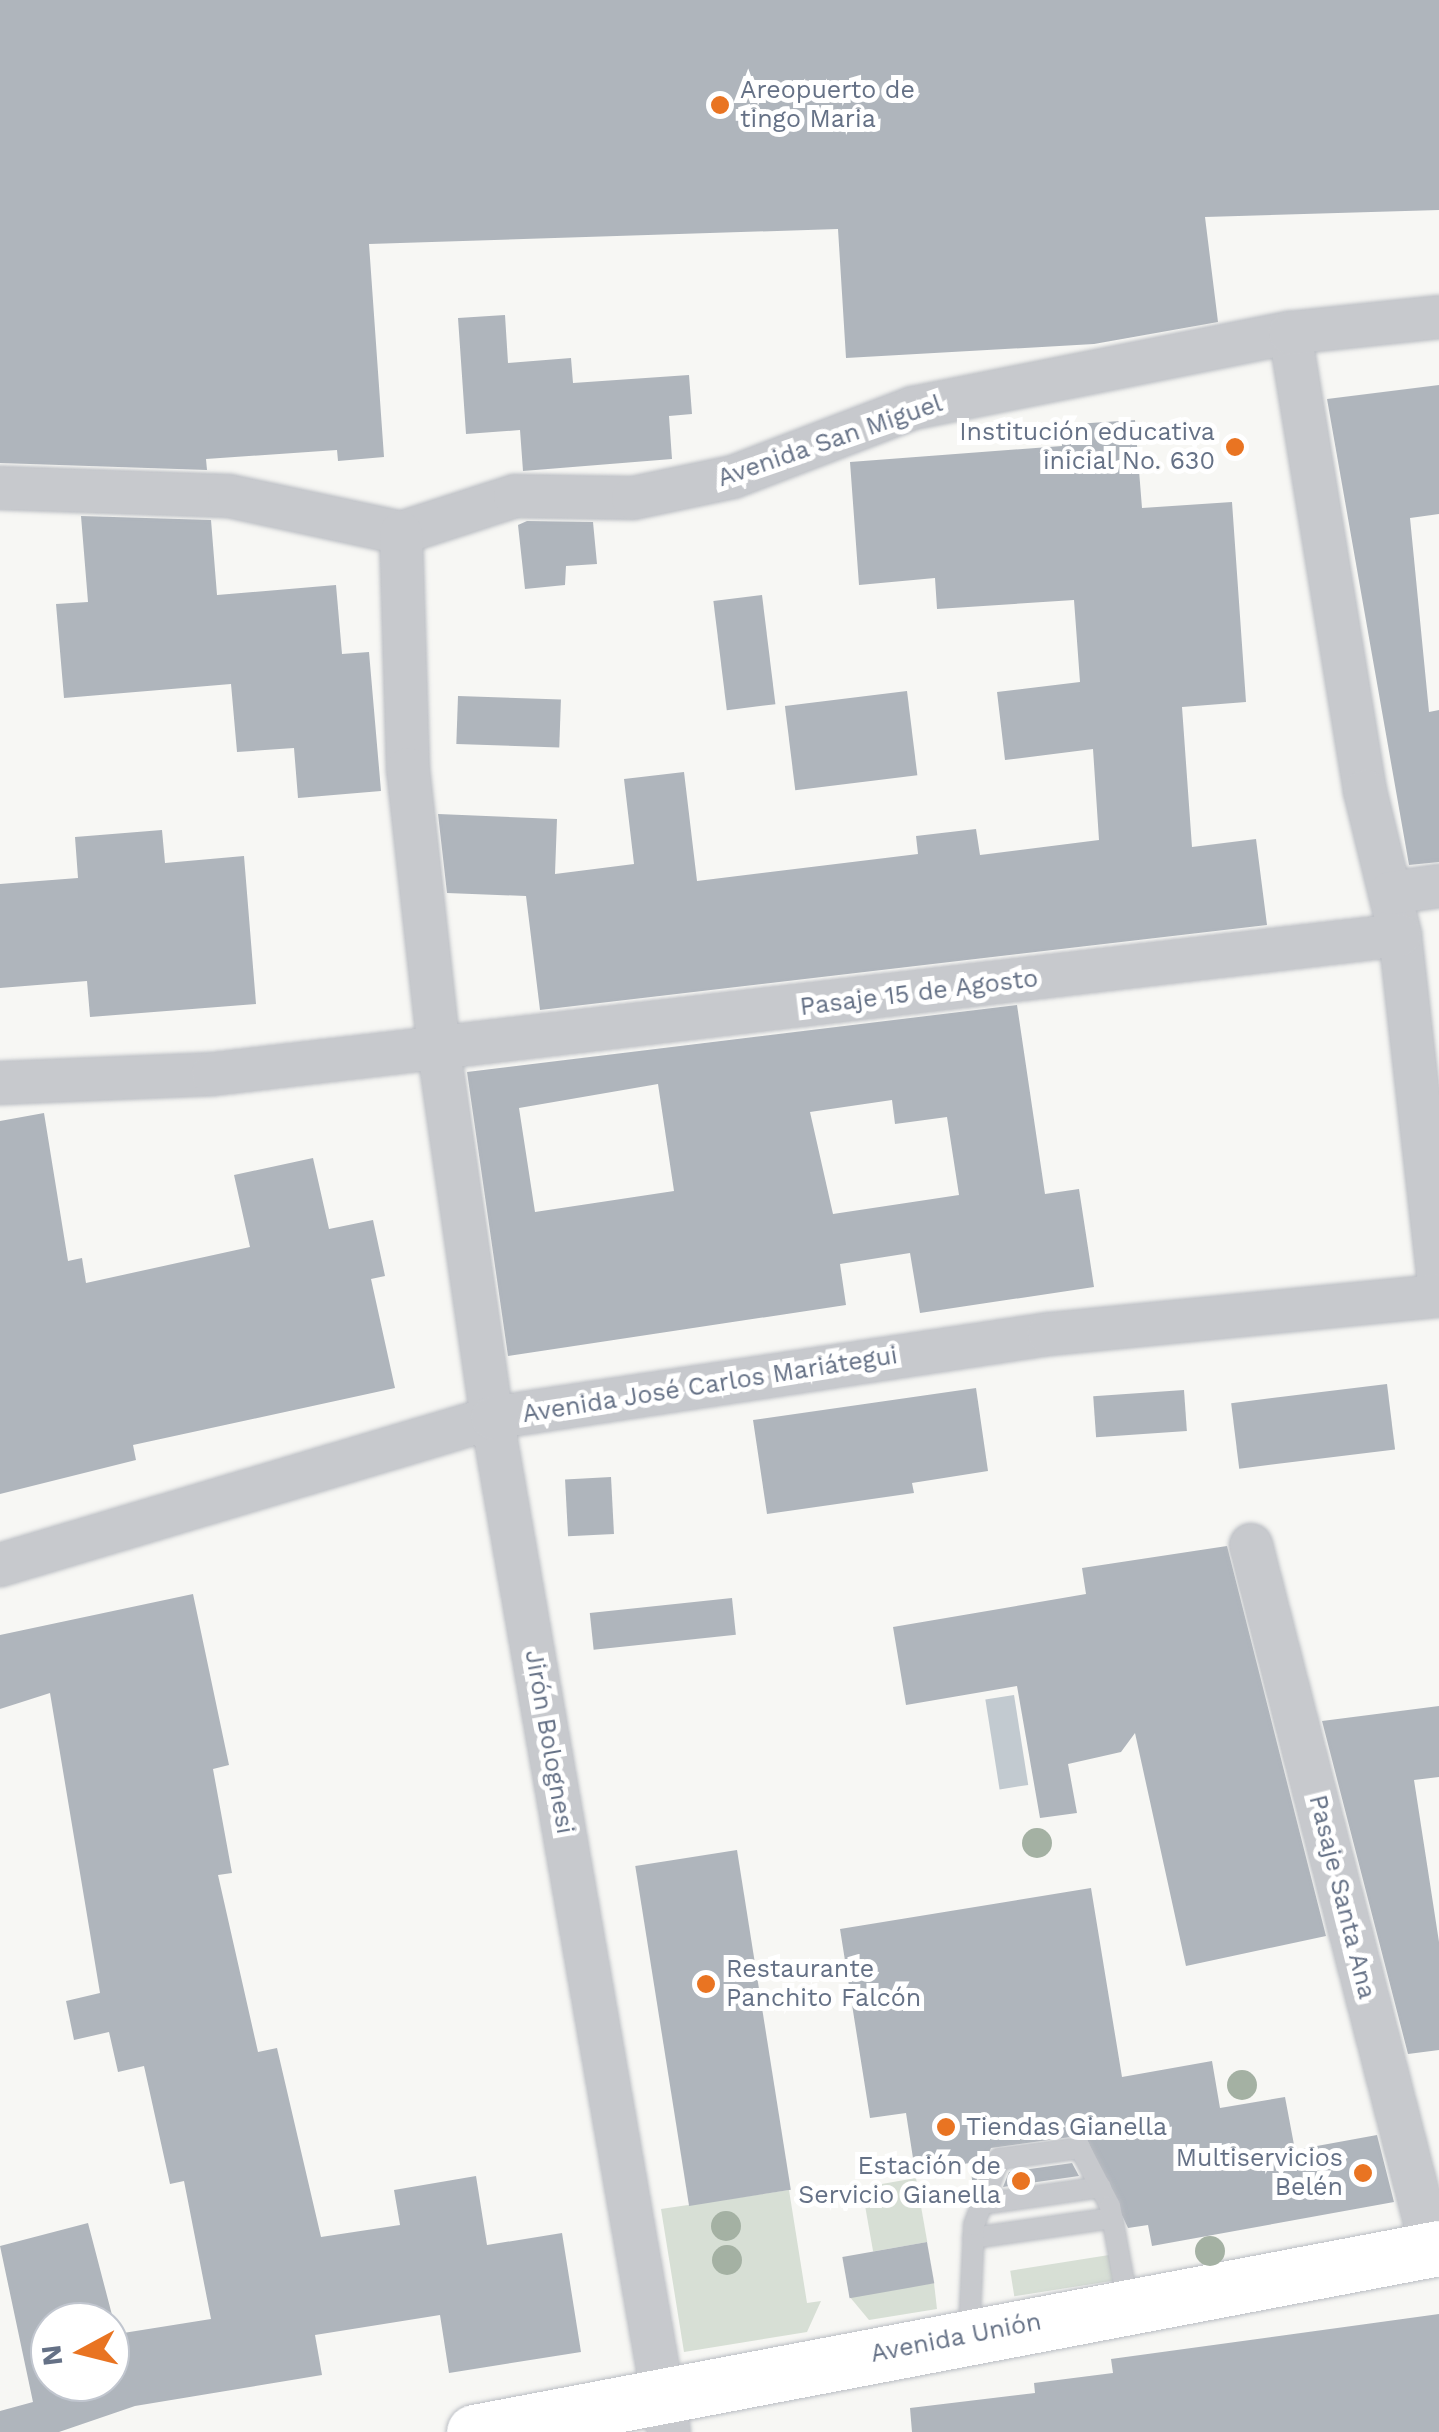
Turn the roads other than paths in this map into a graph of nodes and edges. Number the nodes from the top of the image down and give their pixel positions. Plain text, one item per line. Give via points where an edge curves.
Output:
1 (1439, 317) edge
2 (1290, 332) junction
3 (0, 488) edge
4 (401, 533) junction
5 (1439, 886) edge
6 (1390, 894) junction
7 (1400, 935) junction
8 (439, 1050) junction
9 (0, 1083) edge
10 (1439, 1280) edge
11 (1439, 1296) edge
12 (492, 1418) junction
13 (1251, 1544) dead end
14 (0, 1565) edge
15 (1101, 2187) junction
16 (982, 2204) junction
17 (1112, 2218) junction
18 (973, 2238) junction
19 (1436, 2248) edge
20 (1129, 2306) junction
21 (968, 2336) junction
22 (666, 2413) edge
23 (474, 2432) edge

1 - 2 street, Avenida San Miguel
2 - 4 street, Avenida San Miguel via 913,408 733,477 633,498 515,496
2 - 6 street
3 - 4 street via 229,496
4 - 8 street, Jirón Bolognesi via 408,769
5 - 6 street
6 - 7 street
7 - 8 street, Pasaje 15 de Agosto
7 - 10 street
8 - 9 street, Pasaje 15 de Agosto via 213,1074
8 - 12 street, Jirón Bolognesi
11 - 12 street, Avenida José Carlos Mariátegui via 1049,1334
12 - 14 street, Avenida José Carlos Mariátegui
12 - 22 street, Jirón Bolognesi
13 - 19 street, Pasaje Santa Ana
15 - 16 lane
15 - 16 lane via 1080,2148 999,2159
15 - 17 lane
16 - 18 lane
17 - 18 lane
17 - 20 lane
18 - 21 lane
19 - 20 main road, Avenida Unión
20 - 21 main road, Avenida Unión
21 - 22 main road, Avenida Unión
22 - 23 main road, Avenida Unión

